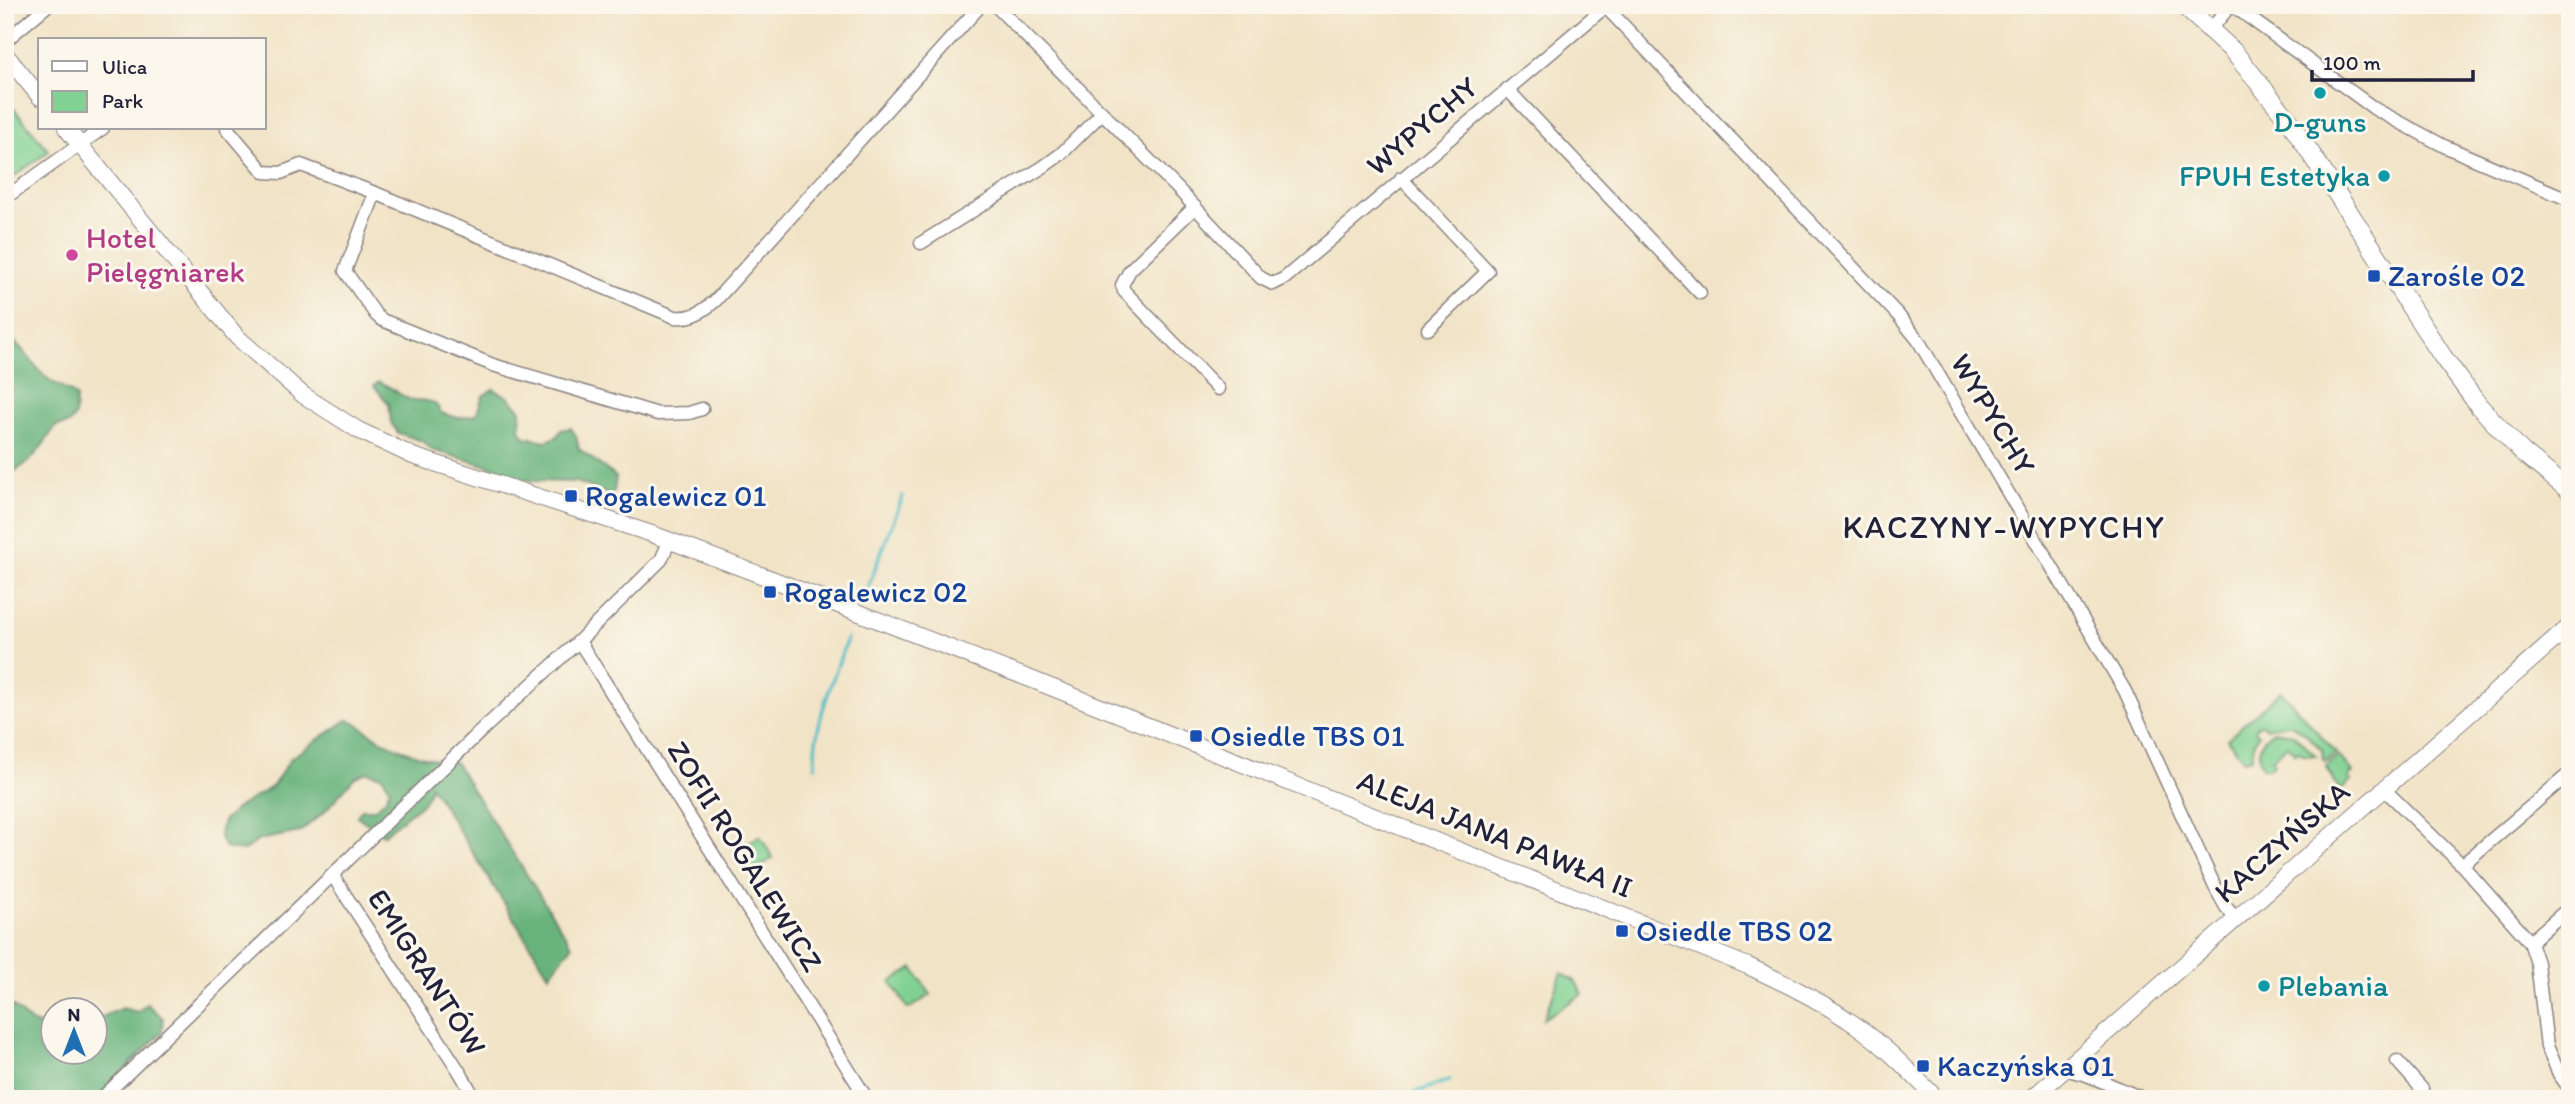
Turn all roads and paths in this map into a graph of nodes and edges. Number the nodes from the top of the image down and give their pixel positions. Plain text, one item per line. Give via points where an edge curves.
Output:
1 (48, 5) edge
2 (981, 5) edge
3 (995, 5) edge
4 (2183, 5) edge
5 (2231, 5) edge
6 (1604, 6) edge
7 (2210, 30) junction
8 (5, 41) edge
9 (5, 54) edge
10 (1507, 89) junction
11 (38, 95) edge
12 (1102, 113) junction
13 (67, 130) edge
14 (100, 130) edge
15 (229, 130) edge
16 (79, 144) junction
17 (1401, 178) junction
18 (375, 193) junction
19 (5, 198) edge
20 (2570, 200) edge
21 (1195, 207) junction
22 (921, 243) dead end
23 (1700, 293) dead end
24 (1428, 329) dead end
25 (1218, 389) dead end
26 (702, 409) dead end
27 (2570, 491) edge
28 (670, 540) junction
29 (2570, 626) edge
30 (579, 641) junction
31 (2570, 773) edge
32 (2384, 789) junction
33 (2462, 865) junction
34 (333, 876) junction
35 (2570, 907) edge
36 (2236, 919) junction
37 (2530, 942) junction
38 (2397, 1061) dead end
39 (2064, 1069) junction
40 (2570, 1088) edge
41 (102, 1099) edge
42 (475, 1099) edge
43 (867, 1099) edge
44 (1937, 1099) edge
45 (2031, 1099) edge
46 (2144, 1099) edge
47 (2417, 1099) edge

1 - 8 street
2 - 18 street via 724,291 695,316 675,317
3 - 12 street
4 - 7 main road
5 - 7 street
5 - 20 street via 2375,109 2444,146
6 - 10 street, WYPYCHY
6 - 36 street, WYPYCHY via 1918,340 2125,691 2215,887
7 - 27 main road via 2233,51 2291,124 2479,406 2522,452
9 - 11 street
10 - 17 street, WYPYCHY
10 - 23 street
12 - 21 street
12 - 22 street via 1043,167
13 - 16 street, ALEJA JANA PAWŁA II
14 - 16 street
15 - 18 street via 264,172 281,173 301,165
16 - 19 street
16 - 28 street, ALEJA JANA PAWŁA II via 237,337 303,395 358,430 413,456
17 - 21 street, WYPYCHY via 1273,284 1261,278
17 - 24 street via 1488,271
18 - 26 street via 345,271 382,320 493,365 659,414
21 - 25 street via 1130,270 1122,285
28 - 30 street via 661,560
28 - 44 street, ALEJA JANA PAWŁA II via 1748,966 1850,1021
29 - 32 street, KACZYŃSKA
30 - 34 street
30 - 43 street, ZOFII ROGALEWICZ
31 - 33 street
32 - 33 street
32 - 36 street, KACZYŃSKA
33 - 37 street
34 - 41 street
34 - 42 street, EMIGRANTÓW
35 - 37 street
36 - 39 street, KACZYŃSKA
37 - 40 street via 2547,1046
38 - 47 street via 2422,1090
39 - 45 street, KACZYŃSKA
39 - 46 street

